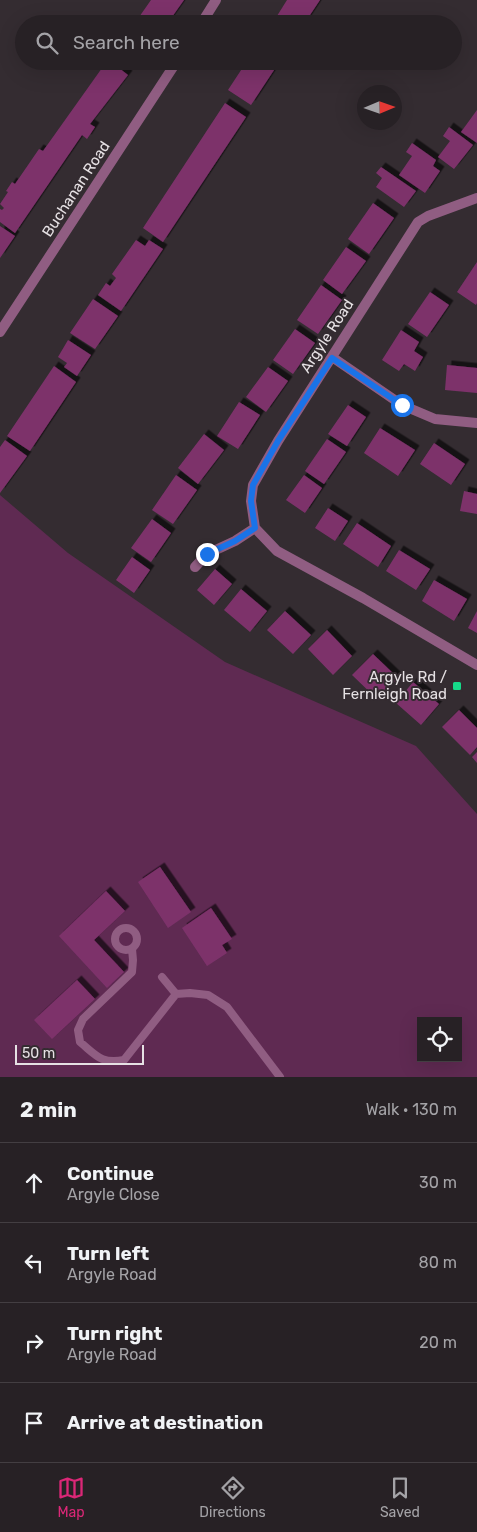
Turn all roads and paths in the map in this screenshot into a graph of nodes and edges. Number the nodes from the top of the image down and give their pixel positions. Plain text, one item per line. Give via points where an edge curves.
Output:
1 (216, 0) edge
2 (207, 15) edge
3 (171, 70) edge
4 (477, 198) edge
5 (0, 332) edge
6 (332, 358) junction
7 (477, 423) edge
8 (255, 528) junction
9 (198, 547) dead end
10 (207, 554) junction
11 (196, 567) dead end
12 (477, 666) edge
13 (132, 949) dead end
14 (162, 977) dead end
15 (176, 994) junction
16 (280, 1077) edge

1 - 2 street
3 - 5 street, Buchanan Road
4 - 6 street, Argyle Road via 418,222
6 - 7 street via 402,405 435,419
6 - 8 street, Argyle Road via 253,485 251,501
8 - 10 street
8 - 12 street via 277,551
9 - 10 street
10 - 11 street
13 - 15 lane via 132,972 83,1019 78,1030 80,1042 109,1062 124,1060
14 - 15 lane
15 - 16 lane via 208,995 226,1007

